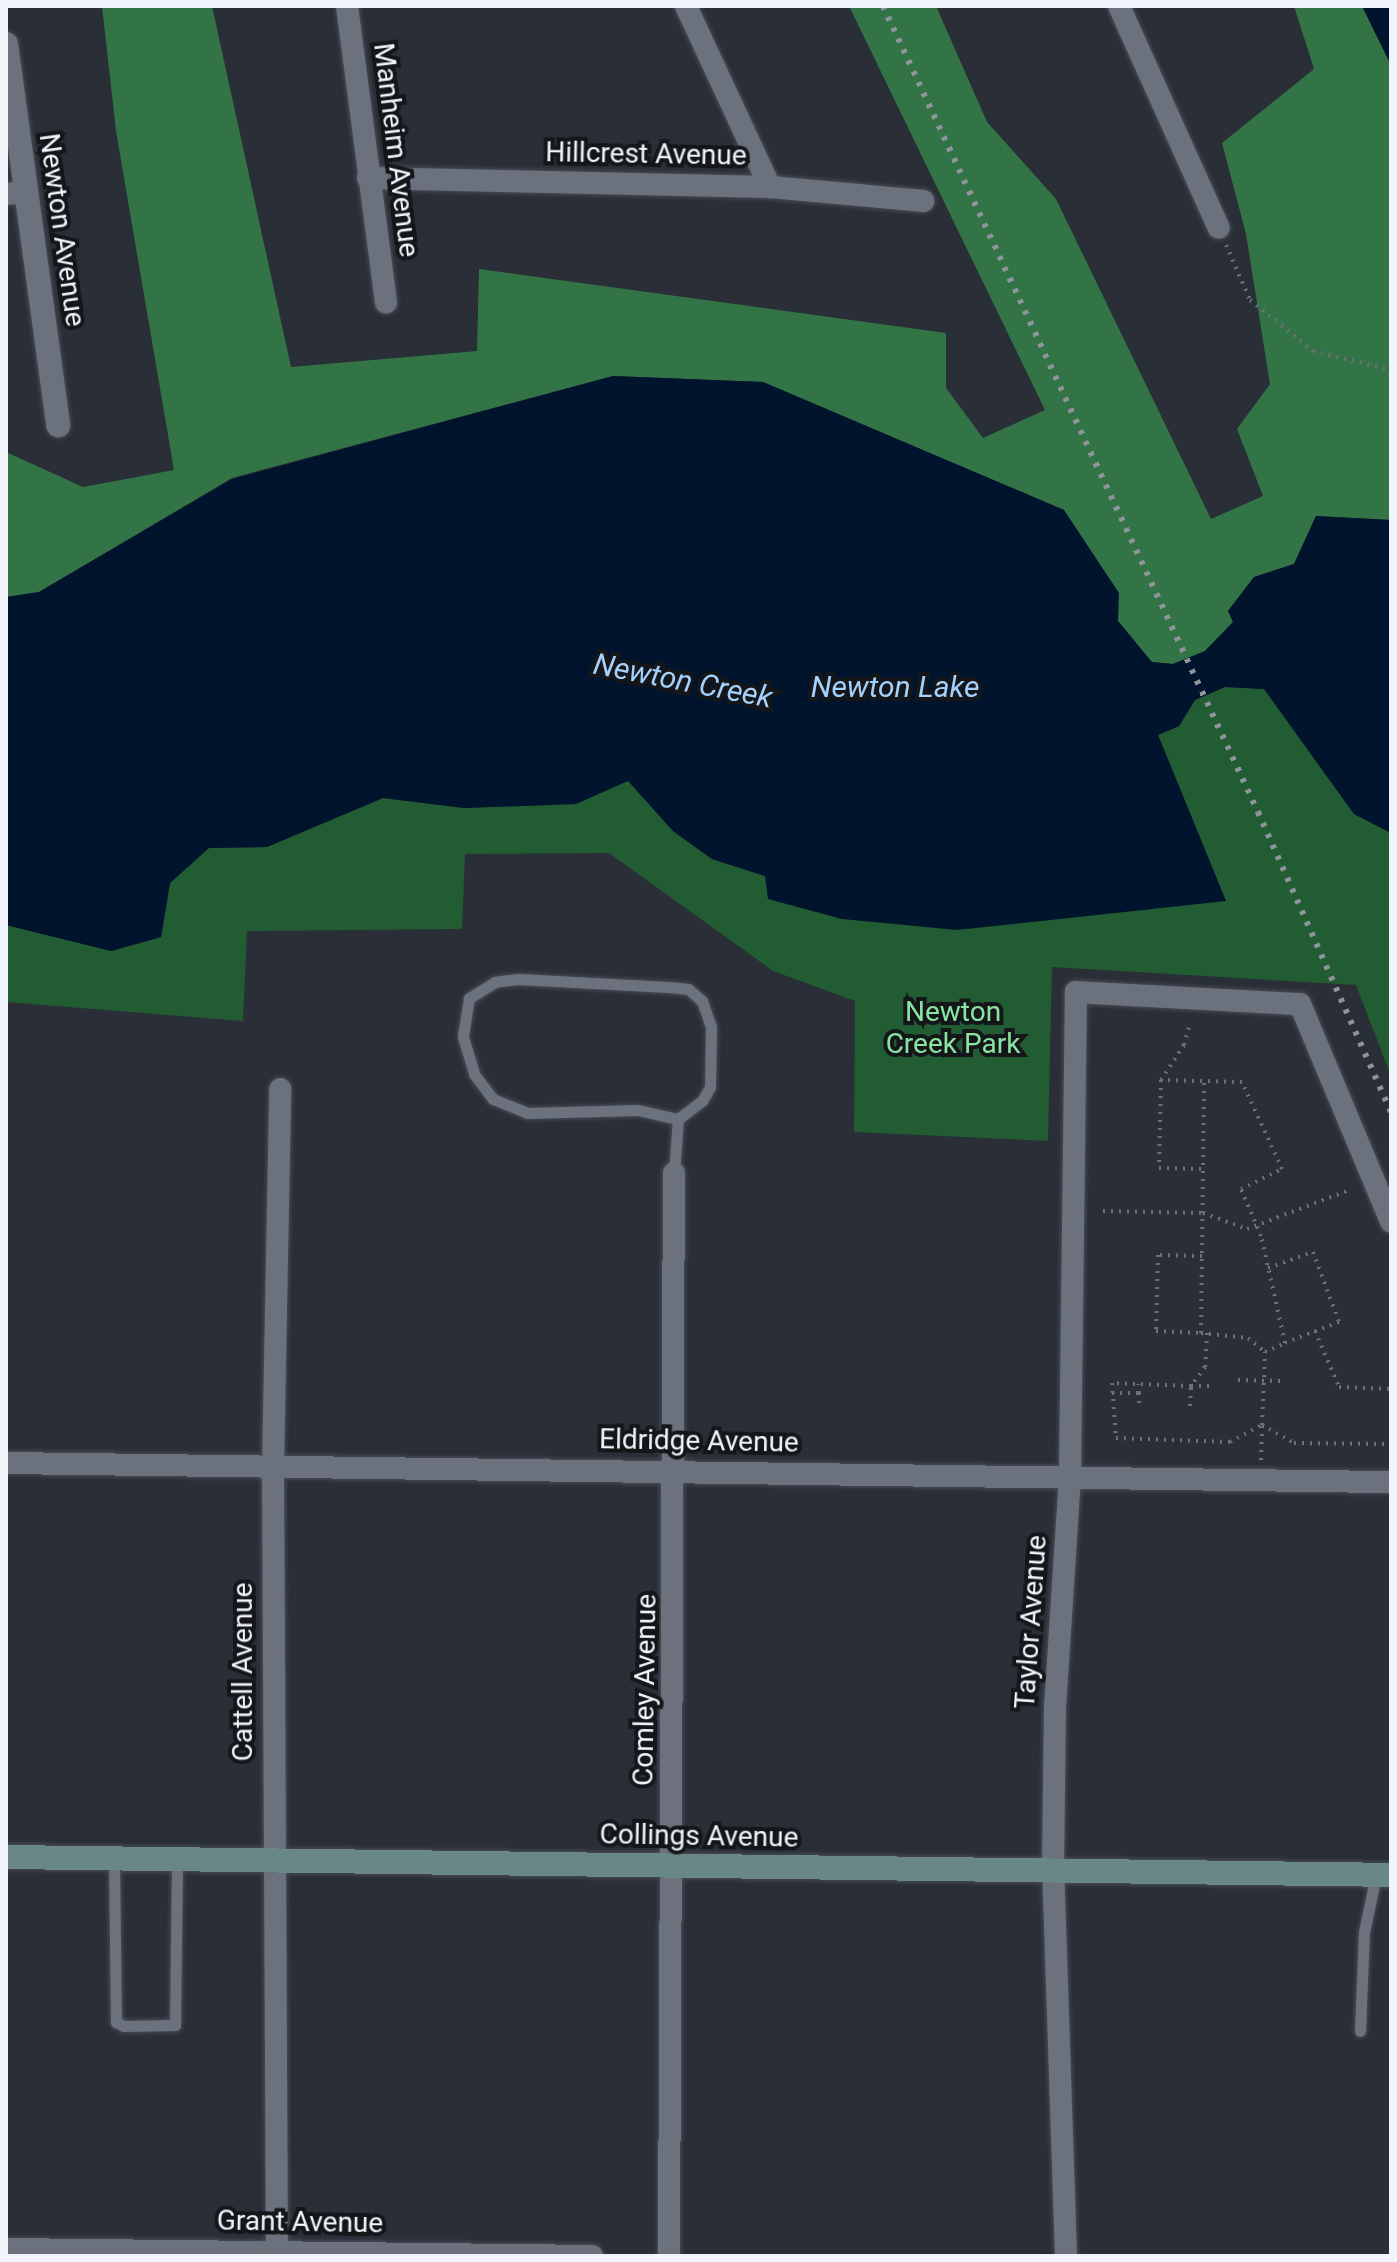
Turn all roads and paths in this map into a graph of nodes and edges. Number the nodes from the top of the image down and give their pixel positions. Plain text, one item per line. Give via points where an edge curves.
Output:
1 (347, 6) edge
2 (686, 6) edge
3 (1119, 6) edge
4 (6, 44) edge
5 (368, 178) junction
6 (770, 187) junction
7 (16, 193) edge
8 (923, 201) dead end
9 (1219, 228) joint
10 (386, 302) dead end
11 (1391, 370) edge
12 (58, 425) dead end
13 (1189, 1026) dead end
14 (1161, 1080) junction
15 (1204, 1082) junction
16 (280, 1089) dead end
17 (678, 1119) junction
18 (1203, 1169) junction
19 (674, 1173) joint
20 (1347, 1191) dead end
21 (1103, 1211) dead end
22 (1203, 1213) junction
23 (1391, 1222) edge
24 (1257, 1227) junction
25 (1202, 1256) junction
26 (1268, 1268) junction
27 (1315, 1331) junction
28 (1204, 1333) junction
29 (1285, 1343) junction
30 (1265, 1352) junction
31 (1238, 1380) dead end
32 (1263, 1381) junction
33 (1284, 1381) dead end
34 (1138, 1384) junction
35 (1191, 1386) junction
36 (1212, 1386) dead end
37 (1391, 1389) edge
38 (1112, 1393) junction
39 (1139, 1393) junction
40 (1139, 1406) dead end
41 (1190, 1406) dead end
42 (1262, 1425) junction
43 (1391, 1444) edge
44 (6, 1463) edge
45 (1260, 1464) dead end
46 (273, 1467) junction
47 (677, 1471) junction
48 (1070, 1475) junction
49 (1391, 1482) edge
50 (6, 1857) edge
51 (114, 1859) junction
52 (177, 1860) junction
53 (272, 1861) junction
54 (673, 1866) junction
55 (1053, 1870) junction
56 (1384, 1875) edge
57 (1360, 2031) dead end
58 (6, 2249) edge
59 (277, 2254) edge
60 (592, 2256) edge
61 (669, 2256) edge
62 (1066, 2256) edge

1 - 5 street, Manheim Avenue
2 - 6 street
3 - 9 street
4 - 7 street, Newton Avenue
5 - 6 street, Hillcrest Avenue
5 - 10 street, Manheim Avenue
6 - 8 street, Hillcrest Avenue
7 - 12 street, Newton Avenue
9 - 11 path via 1250,300 1313,351
13 - 14 path via 1184,1045
14 - 15 path
14 - 18 path via 1159,1168
15 - 18 path
15 - 24 path via 1242,1082 1282,1169 1242,1186
16 - 46 street, Cattell Avenue
17 - 17 lane via 702,1101 712,1069 708,1013 688,989 518,979 495,982 469,998 463,1037 474,1074 493,1099 527,1113 638,1110
17 - 19 lane
18 - 22 path
19 - 47 street, Comley Avenue
20 - 24 path
21 - 22 path
22 - 24 path via 1242,1228
22 - 25 path
23 - 48 street, Taylor Avenue via 1300,1004 1076,992
24 - 26 path
25 - 28 path
25 - 28 path via 1158,1255 1156,1331
26 - 27 path via 1313,1252 1339,1322
26 - 29 path
27 - 29 path
27 - 37 path via 1339,1387
28 - 30 path via 1248,1338
28 - 35 path via 1205,1367
29 - 30 path
30 - 32 path
31 - 32 path
32 - 33 path
32 - 42 path
34 - 35 path
34 - 38 path via 1112,1383
34 - 39 path
35 - 36 path
35 - 41 path
38 - 39 path
38 - 42 path via 1112,1425 1120,1440 1230,1442
39 - 40 path
42 - 43 path via 1294,1443
42 - 45 path
44 - 46 street, Eldridge Avenue
46 - 47 street, Eldridge Avenue
46 - 53 street, Cattell Avenue
47 - 48 street, Eldridge Avenue
47 - 54 street, Comley Avenue
48 - 49 street, Eldridge Avenue
48 - 55 street, Taylor Avenue via 1055,1708
50 - 51 main road, Collings Avenue
51 - 52 main road, Collings Avenue
51 - 52 lane via 116,2022 124,2026 175,2025
52 - 53 main road, Collings Avenue
53 - 54 main road, Collings Avenue
53 - 59 street, Cattell Avenue
54 - 55 main road, Collings Avenue
54 - 61 street, Comley Avenue
55 - 56 main road, Collings Avenue
55 - 62 street, Taylor Avenue
56 - 57 lane via 1364,1932
58 - 59 street, Grant Avenue
59 - 60 street, Grant Avenue

